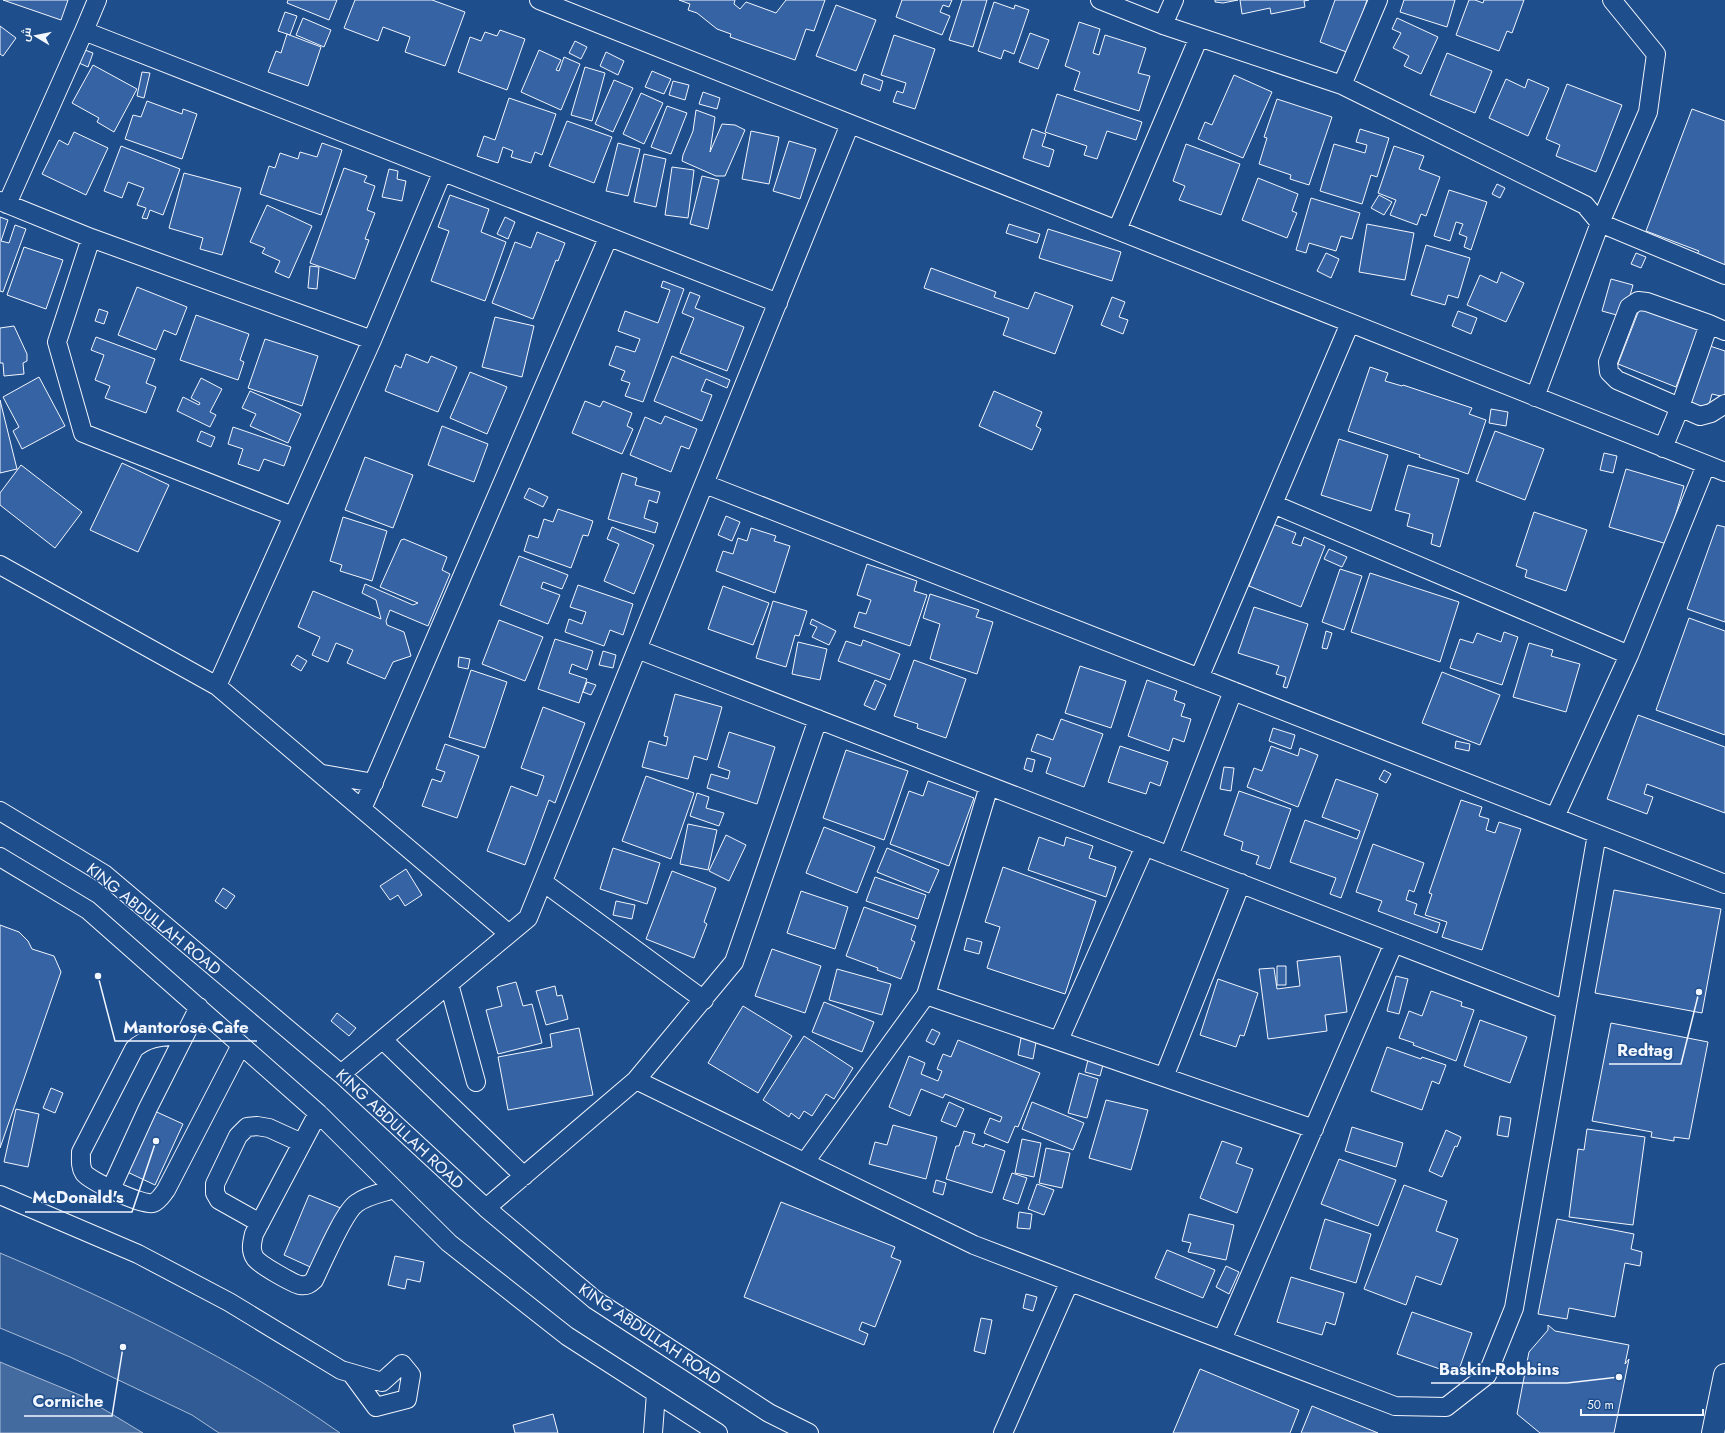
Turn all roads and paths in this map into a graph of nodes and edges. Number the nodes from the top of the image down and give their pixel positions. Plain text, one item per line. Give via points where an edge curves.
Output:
1 (97, 0) edge
2 (539, 0) edge
3 (1100, 0) edge
4 (1174, 0) edge
5 (1378, 0) edge
6 (1612, 0) edge
7 (579, 7) edge
8 (1163, 25) junction
9 (84, 31) junction
10 (1199, 37) junction
11 (1342, 85) junction
12 (850, 124) junction
13 (442, 173) junction
14 (4, 202) edge
15 (1600, 223) junction
16 (1118, 230) junction
17 (91, 238) junction
18 (608, 238) junction
19 (1725, 276) edge
20 (778, 304) junction
21 (1350, 323) junction
22 (1717, 328) edge
23 (372, 340) junction
24 (1535, 396) junction
25 (1725, 404) edge
26 (1680, 407) junction
27 (1663, 448) junction
28 (1706, 465) junction
29 (1725, 472) edge
30 (704, 484) junction
31 (1273, 504) junction
32 (293, 516) junction
33 (0, 565) edge
34 (638, 649) junction
35 (1629, 655) junction
36 (1199, 678) junction
37 (217, 686) junction
38 (1233, 691) junction
39 (818, 719) junction
40 (322, 774) junction
41 (374, 783) junction
42 (989, 786) junction
43 (362, 809) junction
44 (0, 811) edge
45 (1555, 817) junction
46 (1597, 834) junction
47 (1145, 846) junction
48 (1169, 856) junction
49 (0, 857) edge
50 (543, 882) junction
51 (1240, 883) junction
52 (1725, 884) edge
53 (509, 934) junction
54 (1394, 943) junction
55 (449, 984) junction
56 (926, 995) junction
57 (704, 1000) junction
58 (199, 1007) junction
59 (1566, 1010) junction
60 (185, 1035) junction
61 (383, 1040) junction
62 (1058, 1040) junction
63 (241, 1045) junction
64 (341, 1074) junction
65 (1164, 1077) junction
66 (636, 1080) junction
67 (476, 1082) dead end
68 (318, 1113) junction
69 (1314, 1129) junction
70 (302, 1143) junction
71 (805, 1162) junction
72 (524, 1176) junction
73 (111, 1189) junction
74 (394, 1189) junction
75 (0, 1195) edge
76 (486, 1208) junction
77 (260, 1223) junction
78 (1069, 1283) junction
79 (1222, 1340) junction
80 (351, 1373) dead end
81 (1725, 1374) edge
82 (656, 1393) junction
83 (1712, 1427) edge
84 (653, 1433) edge
85 (718, 1433) edge
86 (809, 1433) edge
87 (1003, 1433) edge

1 - 9 street
2 - 7 street
3 - 8 street
4 - 8 street
5 - 11 street
6 - 15 street via 1656,54 1648,112
7 - 12 street
8 - 10 street
9 - 13 street
9 - 14 street
10 - 11 street
10 - 16 street
11 - 15 street via 1585,205
12 - 16 street
12 - 20 street
13 - 18 street
13 - 23 street
14 - 17 street
15 - 19 street
15 - 24 street
16 - 21 street
17 - 23 street
17 - 32 street via 57,342 82,433
18 - 20 street
18 - 41 street
20 - 30 street
21 - 24 street
21 - 31 street
22 - 26 street
22 - 26 street via 1647,302 1638,301 1629,307 1608,362 1609,372 1617,380
23 - 32 street
24 - 27 street
25 - 26 street via 1711,413 1700,416
26 - 27 street
27 - 28 street
28 - 29 street
28 - 35 street
30 - 34 street
30 - 36 street
31 - 35 street
31 - 36 street
32 - 37 street
33 - 37 street
34 - 39 street
34 - 50 street
35 - 45 street
36 - 38 street
37 - 40 street
38 - 45 street
38 - 48 street
39 - 42 street
39 - 57 street via 734,962
40 - 41 street
40 - 43 street
41 - 43 street
42 - 47 street
42 - 56 street
43 - 53 street
44 - 64 street, KING ABDULLAH ROAD via 104,874
45 - 46 street
46 - 52 street
46 - 59 street
47 - 48 street
47 - 62 street
48 - 51 street
49 - 58 street via 88,910
50 - 53 street via 528,918
50 - 57 street
51 - 54 street
51 - 65 street
53 - 55 street
54 - 59 street
54 - 69 street
55 - 61 street
55 - 67 street
56 - 62 street
56 - 71 street
57 - 66 street
58 - 60 street
58 - 63 street
59 - 79 street via 1514,1308 1487,1375 1446,1407 1395,1406
60 - 73 street
60 - 73 street via 150,1038 134,1049 81,1152 80,1164 85,1174 93,1181
61 - 64 street
61 - 72 street
62 - 65 street
63 - 68 street
63 - 73 street via 159,1199 152,1203 143,1202
64 - 76 street, KING ABDULLAH ROAD
65 - 69 street
66 - 71 street
66 - 72 street
68 - 70 street
68 - 74 street
69 - 79 street
70 - 77 street
70 - 77 street via 269,1128 257,1126 247,1127 238,1136 215,1184 215,1193 219,1200
71 - 78 street via 974,1245
72 - 76 street
74 - 77 street via 356,1203 348,1213 314,1280 308,1285 300,1285 255,1259 251,1249 254,1234
74 - 82 street via 449,1243 567,1336
75 - 80 street via 138,1254 228,1302 341,1370
76 - 86 street, KING ABDULLAH ROAD via 595,1300 769,1413
78 - 79 street
78 - 87 street
81 - 83 main road
82 - 84 street
82 - 85 street

